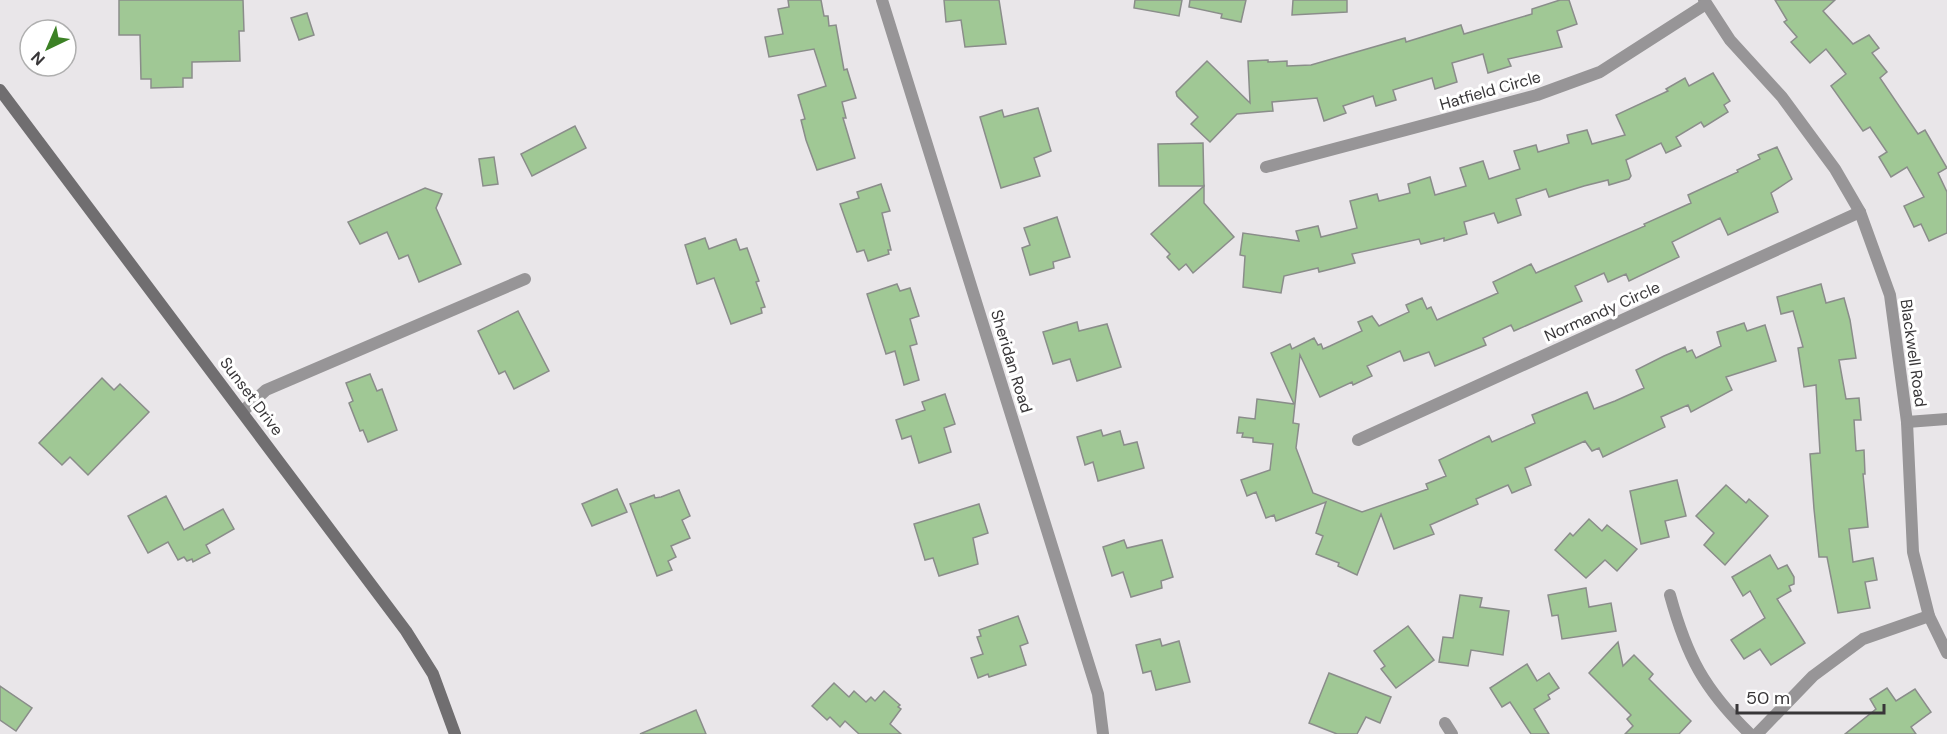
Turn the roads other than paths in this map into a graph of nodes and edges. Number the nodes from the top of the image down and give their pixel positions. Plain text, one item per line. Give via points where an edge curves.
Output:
1 (882, 0) edge
2 (1705, 2) edge
3 (0, 90) edge
4 (1266, 167) dead end
5 (1860, 212) junction
6 (525, 279) dead end
7 (243, 411) junction
8 (1947, 419) edge
9 (1907, 422) junction
10 (1358, 440) dead end
11 (1670, 596) dead end
12 (1929, 616) junction
13 (1947, 653) edge
14 (1445, 723) dead end
15 (455, 734) edge
16 (1103, 734) edge
17 (1452, 734) edge
18 (1750, 734) edge
19 (1757, 734) edge

1 - 16 street, Sheridan Road via 1098,694
2 - 4 street, Hatfield Circle via 1600,72 1537,95
2 - 5 street, Blackwell Road via 1730,40 1782,97 1835,169
3 - 7 main road, Sunset Drive
5 - 9 street, Blackwell Road via 1890,295
5 - 10 street, Normandy Circle
6 - 7 street via 266,390
7 - 15 main road, Sunset Drive via 418,648 433,674
8 - 9 street
9 - 12 street, Blackwell Road via 1913,552
11 - 18 street via 1681,636 1697,672 1728,713
12 - 13 street, Blackwell Road
12 - 19 street via 1863,639 1813,676
14 - 17 street

